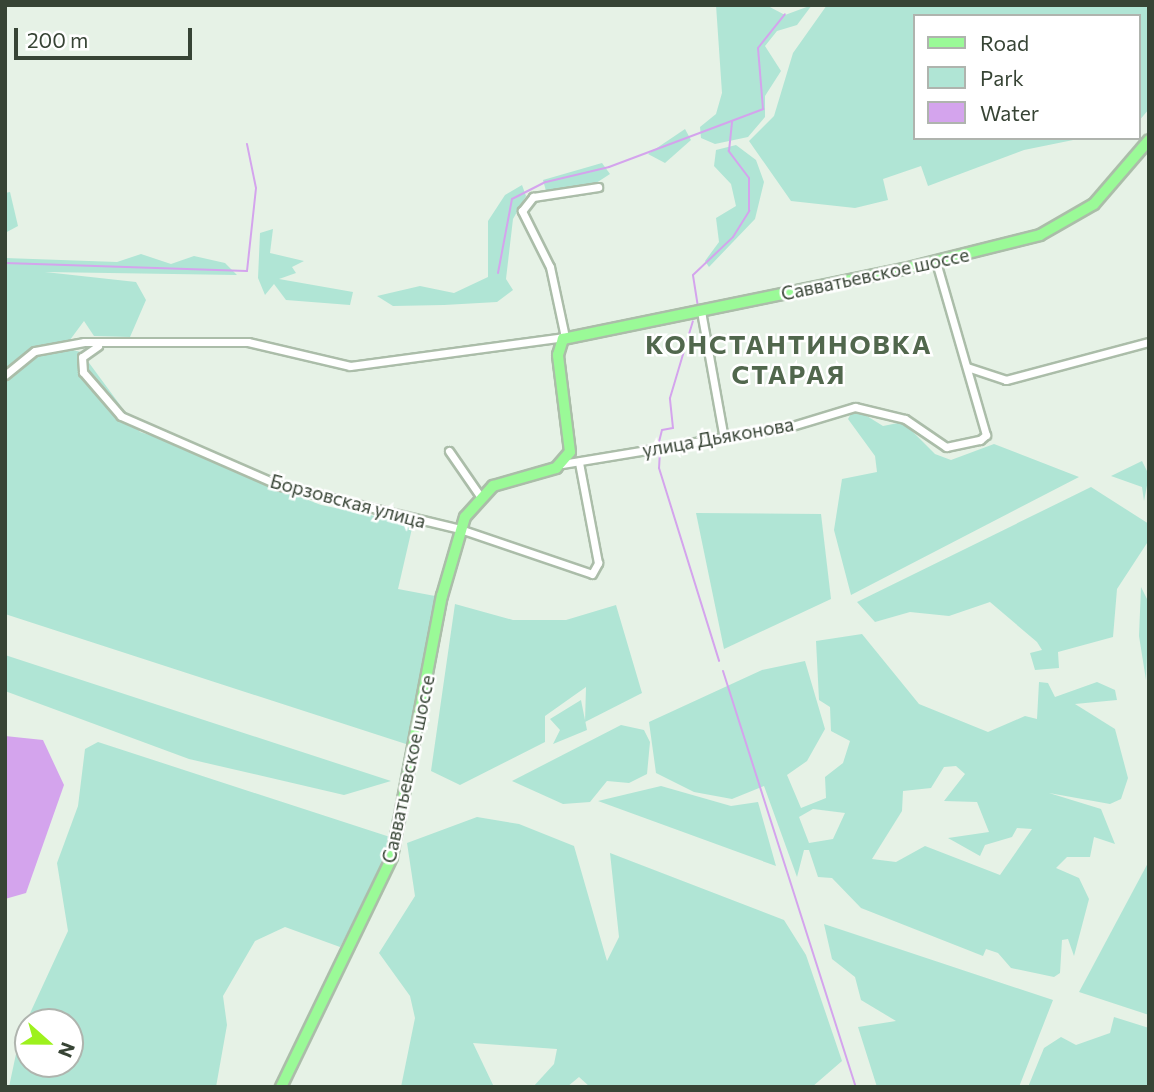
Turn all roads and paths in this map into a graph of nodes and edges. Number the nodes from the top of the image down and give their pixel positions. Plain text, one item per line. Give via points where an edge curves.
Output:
1 (1149, 140) edge
2 (598, 187) dead end
3 (936, 262) junction
4 (701, 311) junction
5 (565, 337) junction
6 (1149, 342) edge
7 (98, 346) junction
8 (967, 367) junction
9 (5, 375) edge
10 (723, 433) junction
11 (449, 451) dead end
12 (579, 462) junction
13 (562, 464) junction
14 (480, 496) junction
15 (460, 529) junction
16 (281, 1087) edge

1 - 3 main road, Савватьевское шоссе via 1104,195 1071,220
2 - 5 street via 526,204 523,217 550,267
3 - 4 main road, Савватьевское шоссе
3 - 8 street
4 - 5 main road, Савватьевское шоссе
4 - 10 street
5 - 7 street via 350,366 248,342
5 - 13 main road via 558,353 573,439
6 - 8 street via 1006,380
7 - 9 street via 35,351
7 - 15 street, Борзовская улица via 82,356 83,372 121,416 281,486
8 - 10 street, улица Дьяконова via 986,435 946,447 905,418 855,407 792,426
10 - 12 street, улица Дьяконова
11 - 14 street
12 - 13 street, улица Дьяконова
12 - 15 street, Борзовская улица via 598,563 589,574
13 - 14 main road, улица Дьяконова via 504,481
14 - 15 main road, улица Дьяконова
15 - 16 main road, Савватьевское шоссе via 442,597 392,856

